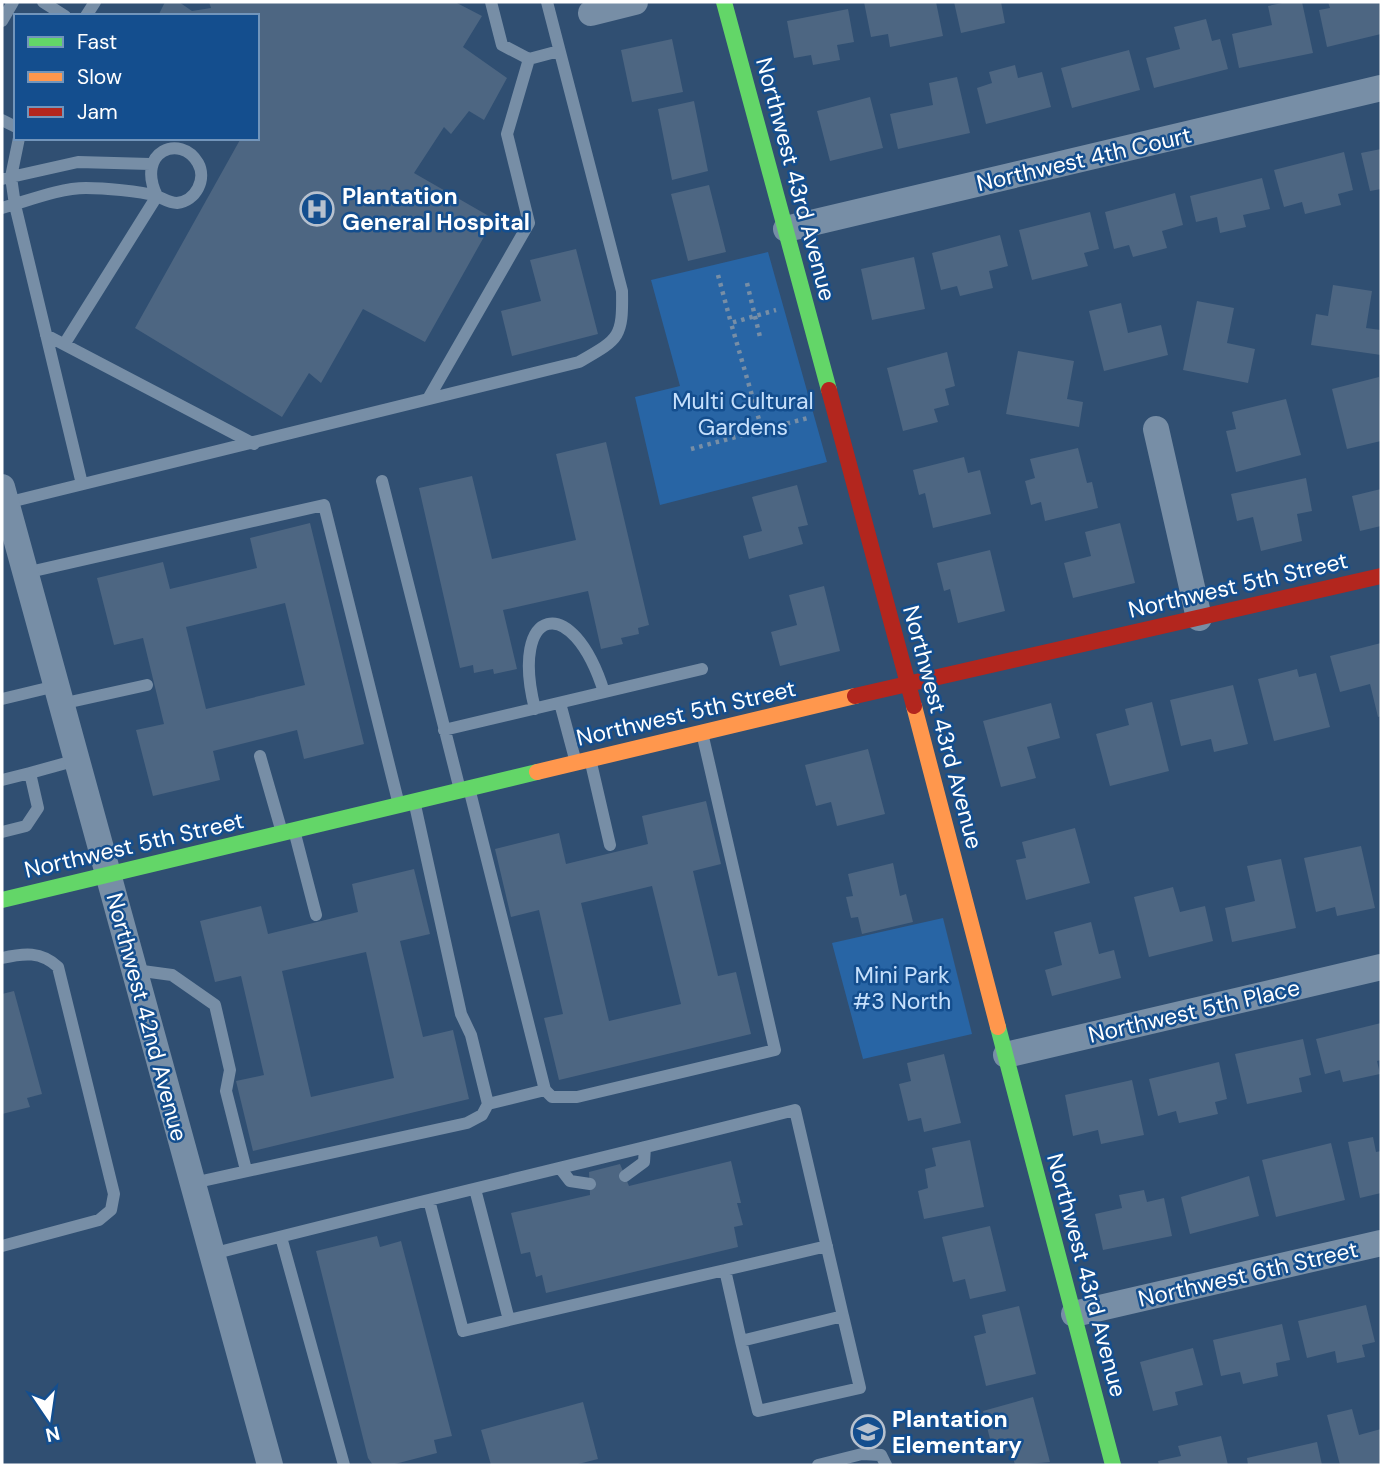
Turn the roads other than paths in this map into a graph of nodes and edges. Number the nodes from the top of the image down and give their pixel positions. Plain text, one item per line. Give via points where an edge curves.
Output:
1 (13, 2) edge
2 (43, 2) edge
3 (491, 2) edge
4 (547, 2) edge
5 (635, 2) edge
6 (724, 2) edge
7 (591, 13) dead end
8 (62, 14) edge
9 (2, 21) edge
10 (559, 51) junction
11 (529, 59) junction
12 (1381, 88) edge
13 (18, 140) edge
14 (150, 164) junction
15 (6, 178) edge
16 (157, 196) junction
17 (8, 206) edge
18 (786, 229) junction
19 (46, 335) junction
20 (65, 344) junction
21 (428, 399) junction
22 (1156, 429) dead end
23 (254, 444) junction
24 (382, 481) dead end
25 (82, 484) junction
26 (4, 495) edge
27 (25, 573) junction
28 (1381, 576) edge
29 (1199, 618) junction
30 (702, 669) dead end
31 (908, 683) junction
32 (146, 685) dead end
33 (604, 692) junction
34 (59, 695) junction
35 (2, 699) edge
36 (560, 703) junction
37 (535, 709) junction
38 (444, 730) junction
39 (702, 733) junction
40 (260, 756) dead end
41 (77, 760) junction
42 (583, 761) junction
43 (30, 773) junction
44 (2, 780) edge
45 (465, 789) junction
46 (407, 803) junction
47 (288, 831) junction
48 (2, 832) edge
49 (610, 845) dead end
50 (108, 874) junction
51 (2, 900) edge
52 (316, 915) dead end
53 (2, 958) edge
54 (1381, 967) edge
55 (134, 970) junction
56 (1006, 1055) junction
57 (545, 1090) junction
58 (488, 1104) junction
59 (645, 1147) junction
60 (560, 1168) junction
61 (246, 1170) junction
62 (625, 1176) dead end
63 (193, 1183) junction
64 (590, 1184) dead end
65 (475, 1189) junction
66 (429, 1200) junction
67 (281, 1237) junction
68 (1381, 1243) edge
69 (2, 1246) edge
70 (827, 1246) junction
71 (212, 1254) junction
72 (725, 1270) junction
73 (1074, 1314) junction
74 (843, 1317) junction
75 (509, 1320) junction
76 (741, 1341) junction
77 (270, 1465) edge
78 (344, 1465) edge
79 (818, 1465) edge
80 (886, 1465) edge
81 (1113, 1465) edge

1 - 9 lane
2 - 8 lane
3 - 11 lane via 502,45
4 - 10 lane
5 - 7 street
6 - 18 street, Northwest 43rd Avenue
10 - 11 lane
10 - 21 lane via 622,291 623,325 610,344 579,362
11 - 21 lane via 507,134 529,223
12 - 18 street, Northwest 4th Court
13 - 15 lane
14 - 15 lane via 78,162
14 - 16 lane
14 - 16 lane via 164,151 179,149 195,158 202,174 189,198 178,203
15 - 17 lane
16 - 17 lane via 85,188
16 - 20 lane
17 - 19 lane
18 - 31 street, Northwest 43rd Avenue
19 - 20 lane
19 - 25 lane
20 - 23 lane
21 - 23 lane
22 - 29 street
23 - 25 lane
24 - 38 lane
25 - 26 lane
26 - 27 street, Northwest 42nd Avenue
27 - 34 street, Northwest 42nd Avenue
27 - 46 lane via 324,505
28 - 29 street, Northwest 5th Street
29 - 31 street, Northwest 5th Street
30 - 33 lane
31 - 39 street, Northwest 5th Street
31 - 56 street, Northwest 43rd Avenue
32 - 34 lane
33 - 36 lane
33 - 37 lane via 577,636 567,627 548,623 533,636 530,653
34 - 35 lane
34 - 41 street, Northwest 42nd Avenue
36 - 37 lane
36 - 42 lane
37 - 38 lane
38 - 45 lane
39 - 42 street, Northwest 5th Street
39 - 57 lane via 775,1050 577,1097 552,1097
40 - 47 lane
41 - 43 lane
41 - 50 street, Northwest 42nd Avenue
42 - 45 street, Northwest 5th Street
42 - 49 lane
43 - 44 lane
43 - 48 lane via 38,808 26,826
45 - 46 street, Northwest 5th Street
45 - 57 lane
46 - 47 street, Northwest 5th Street
46 - 58 lane
47 - 50 street, Northwest 5th Street
47 - 52 lane
50 - 51 street, Northwest 5th Street
50 - 55 street, Northwest 42nd Avenue
53 - 69 lane via 46,956 58,967 114,1194 111,1210 99,1220
54 - 56 street, Northwest 5th Place
55 - 61 lane via 172,975 215,1005 230,1070 226,1091
55 - 63 street, Northwest 42nd Avenue
56 - 73 street, Northwest 43rd Avenue
57 - 58 lane
58 - 61 lane via 482,1115 467,1123
59 - 60 lane
59 - 62 lane via 644,1162
59 - 70 lane via 795,1110
60 - 64 lane via 570,1181
60 - 65 lane
61 - 63 lane
63 - 71 street, Northwest 42nd Avenue
65 - 66 lane
65 - 75 lane
66 - 67 lane
66 - 75 lane via 463,1331
67 - 71 lane
67 - 78 lane
68 - 73 street, Northwest 6th Street
70 - 72 lane
70 - 74 lane
71 - 77 street, Northwest 42nd Avenue
72 - 75 lane
72 - 76 lane
73 - 81 street, Northwest 43rd Avenue
74 - 76 lane
74 - 76 lane via 860,1388 758,1411
79 - 80 lane via 862,1454 881,1455

